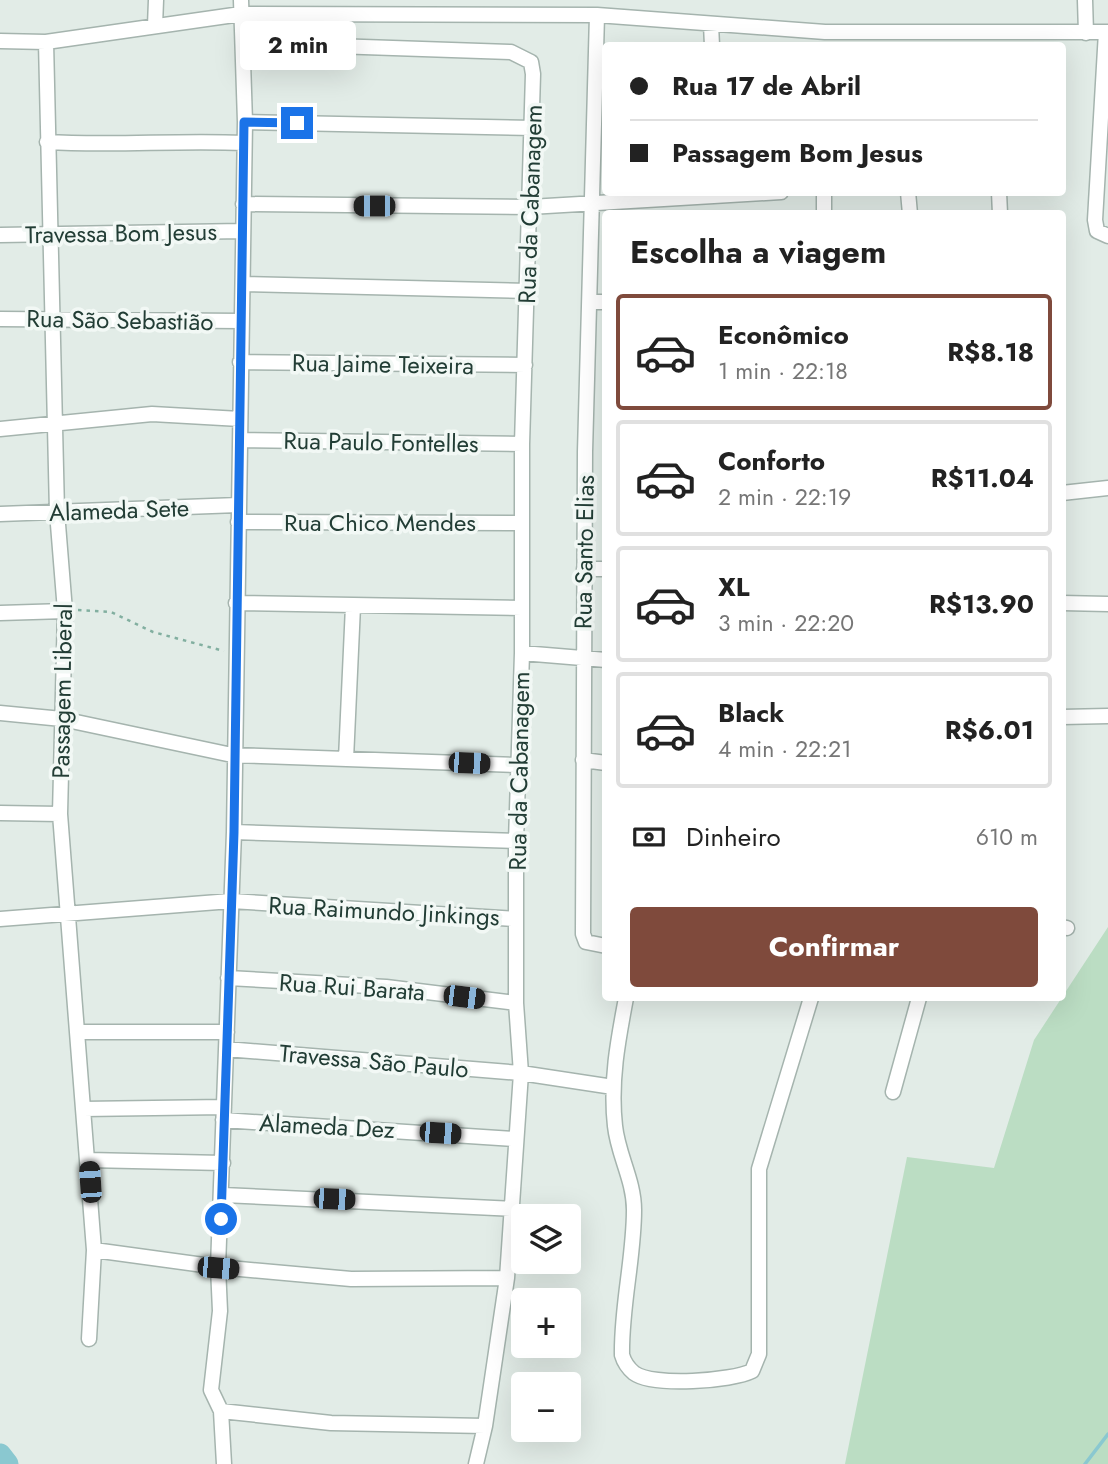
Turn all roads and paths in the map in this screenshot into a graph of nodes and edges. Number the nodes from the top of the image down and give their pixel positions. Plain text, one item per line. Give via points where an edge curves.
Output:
1 (156, 0) edge
2 (1085, 0) edge
3 (241, 7) edge
4 (597, 15) junction
5 (711, 24) junction
6 (155, 26) junction
7 (1107, 32) edge
8 (1086, 33) junction
9 (825, 39) edge
10 (1013, 39) edge
11 (0, 41) edge
12 (46, 42) junction
13 (712, 42) edge
14 (243, 43) junction
15 (600, 121) edge
16 (244, 122) junction
17 (533, 128) junction
18 (47, 142) junction
19 (244, 143) junction
20 (1103, 158) edge
21 (701, 196) edge
22 (243, 204) junction
23 (593, 204) junction
24 (530, 207) junction
25 (242, 231) junction
26 (49, 234) junction
27 (0, 235) edge
28 (1108, 236) edge
29 (243, 284) junction
30 (528, 291) junction
31 (590, 302) junction
32 (602, 302) edge
33 (0, 319) edge
34 (52, 319) junction
35 (241, 321) junction
36 (240, 362) junction
37 (525, 365) junction
38 (240, 419) junction
39 (57, 422) junction
40 (0, 429) edge
41 (240, 440) junction
42 (522, 444) junction
43 (1108, 488) edge
44 (1066, 493) edge
45 (238, 505) junction
46 (57, 512) junction
47 (0, 513) edge
48 (238, 522) junction
49 (522, 523) junction
50 (584, 569) junction
51 (602, 569) edge
52 (236, 603) junction
53 (1066, 603) edge
54 (1108, 604) edge
55 (353, 606) junction
56 (522, 608) junction
57 (65, 611) junction
58 (0, 613) edge
59 (522, 653) junction
60 (234, 655) junction
61 (583, 657) junction
62 (602, 659) edge
63 (0, 713) edge
64 (1108, 716) edge
65 (1066, 717) edge
66 (62, 719) junction
67 (232, 755) junction
68 (346, 759) junction
69 (583, 760) junction
70 (602, 762) edge
71 (518, 765) junction
72 (0, 813) edge
73 (60, 814) junction
74 (234, 832) junction
75 (516, 841) junction
76 (231, 901) junction
77 (65, 912) junction
78 (0, 919) edge
79 (516, 919) junction
80 (602, 945) edge
81 (228, 978) junction
82 (626, 1001) edge
83 (810, 1001) edge
84 (918, 1001) edge
85 (516, 1003) junction
86 (78, 1032) junction
87 (227, 1032) junction
88 (226, 1049) junction
89 (521, 1073) junction
90 (613, 1087) junction
91 (893, 1092) dead end
92 (83, 1110) junction
93 (224, 1114) junction
94 (515, 1139) junction
95 (88, 1160) junction
96 (223, 1163) junction
97 (222, 1195) junction
98 (513, 1204) edge
99 (511, 1209) edge
100 (511, 1232) edge
101 (94, 1250) junction
102 (218, 1268) junction
103 (507, 1278) junction
104 (89, 1339) dead end
105 (220, 1411) junction
106 (485, 1426) junction
107 (224, 1464) edge
108 (476, 1464) edge

1 - 6 street
2 - 8 street
3 - 4 street
3 - 6 street
3 - 14 street
4 - 5 street
4 - 15 street, Rua Santo Elias
5 - 9 street
5 - 13 street
6 - 12 street
7 - 8 street
7 - 20 street
8 - 10 street
9 - 10 street
11 - 12 street
12 - 18 street, Passagem Liberal
14 - 16 street
14 - 17 street, Rua da Cabanagem via 511,52 531,62
15 - 23 street, Rua Santo Elias
16 - 17 street
16 - 19 street
17 - 24 street, Rua da Cabanagem
18 - 19 street via 101,146 191,140
18 - 26 street, Passagem Liberal
19 - 22 street
20 - 28 street via 1095,220 1097,230
21 - 23 street
22 - 24 street
22 - 25 street
23 - 24 street
23 - 31 street, Rua Santo Elias
24 - 30 street, Rua da Cabanagem
25 - 26 street, Travessa Bom Jesus
25 - 29 street
26 - 27 street, Travessa Bom Jesus
26 - 34 street, Passagem Liberal
29 - 30 street
29 - 35 street
30 - 37 street, Rua da Cabanagem
31 - 32 street
31 - 50 street, Rua Santo Elias
33 - 34 street, Rua São Sebastião
34 - 35 street, Rua São Sebastião
34 - 39 street, Passagem Liberal
35 - 36 street
36 - 37 street, Rua Jaime Teixeira
36 - 38 street
37 - 42 street, Rua da Cabanagem
38 - 39 street via 152,414
38 - 41 street
39 - 40 street
39 - 46 street, Passagem Liberal
41 - 42 street, Rua Paulo Fontelles
41 - 45 street
42 - 49 street, Rua da Cabanagem
43 - 44 street
45 - 46 street, Alameda Sete
45 - 48 street
46 - 47 street, Alameda Sete
46 - 57 street, Passagem Liberal
48 - 49 street, Rua Chico Mendes
48 - 52 street
49 - 56 street, Rua da Cabanagem
50 - 51 street
50 - 61 street, Rua Santo Elias
52 - 55 street
52 - 60 street
53 - 54 street
55 - 56 street
55 - 68 street
56 - 59 street, Rua da Cabanagem
57 - 58 street
57 - 60 path via 111,611 153,632
57 - 66 street, Passagem Liberal
59 - 61 street
59 - 71 street, Rua da Cabanagem
60 - 67 street
61 - 62 street
61 - 69 street, Rua Santo Elias
63 - 66 street
64 - 65 street
66 - 67 street
66 - 73 street, Passagem Liberal
67 - 68 street
67 - 74 street
68 - 71 street
69 - 70 street
69 - 80 street, Rua Santo Elias via 583,934 586,942
71 - 75 street, Rua da Cabanagem
72 - 73 street
73 - 77 street, Passagem Liberal
74 - 75 street
74 - 76 street
75 - 79 street, Rua da Cabanagem
76 - 77 street, Rua Raimundo Jinkings
76 - 79 street, Rua Raimundo Jinkings
76 - 81 street
77 - 78 street, Rua Raimundo Jinkings
77 - 86 street, Passagem Liberal
79 - 85 street, Rua da Cabanagem
81 - 85 street, Rua Rui Barata via 386,987
81 - 87 street
82 - 90 street
83 - 90 street via 760,1169 759,1354 752,1371 740,1377 646,1379 625,1364 622,1345 633,1261 634,1206 615,1128
84 - 91 street
85 - 89 street, Rua da Cabanagem
86 - 87 street
86 - 92 street, Passagem Liberal
87 - 88 street
88 - 89 street, Travessa São Paulo
88 - 93 street
89 - 90 street, Travessa São Paulo
89 - 94 street, Rua da Cabanagem
92 - 93 street, Alameda Dez
92 - 95 street, Passagem Liberal
93 - 94 street, Alameda Dez
93 - 96 street
94 - 98 street, Rua da Cabanagem
95 - 96 street
95 - 101 street, Passagem Liberal
96 - 97 street
97 - 99 street
97 - 102 street
100 - 103 street, Rua da Cabanagem
101 - 102 street
101 - 104 street, Passagem Liberal
102 - 103 street via 351,1279
102 - 105 street via 220,1311 211,1390
103 - 106 street, Rua da Cabanagem
105 - 106 street via 331,1423
105 - 107 street
106 - 108 street, Rua da Cabanagem

